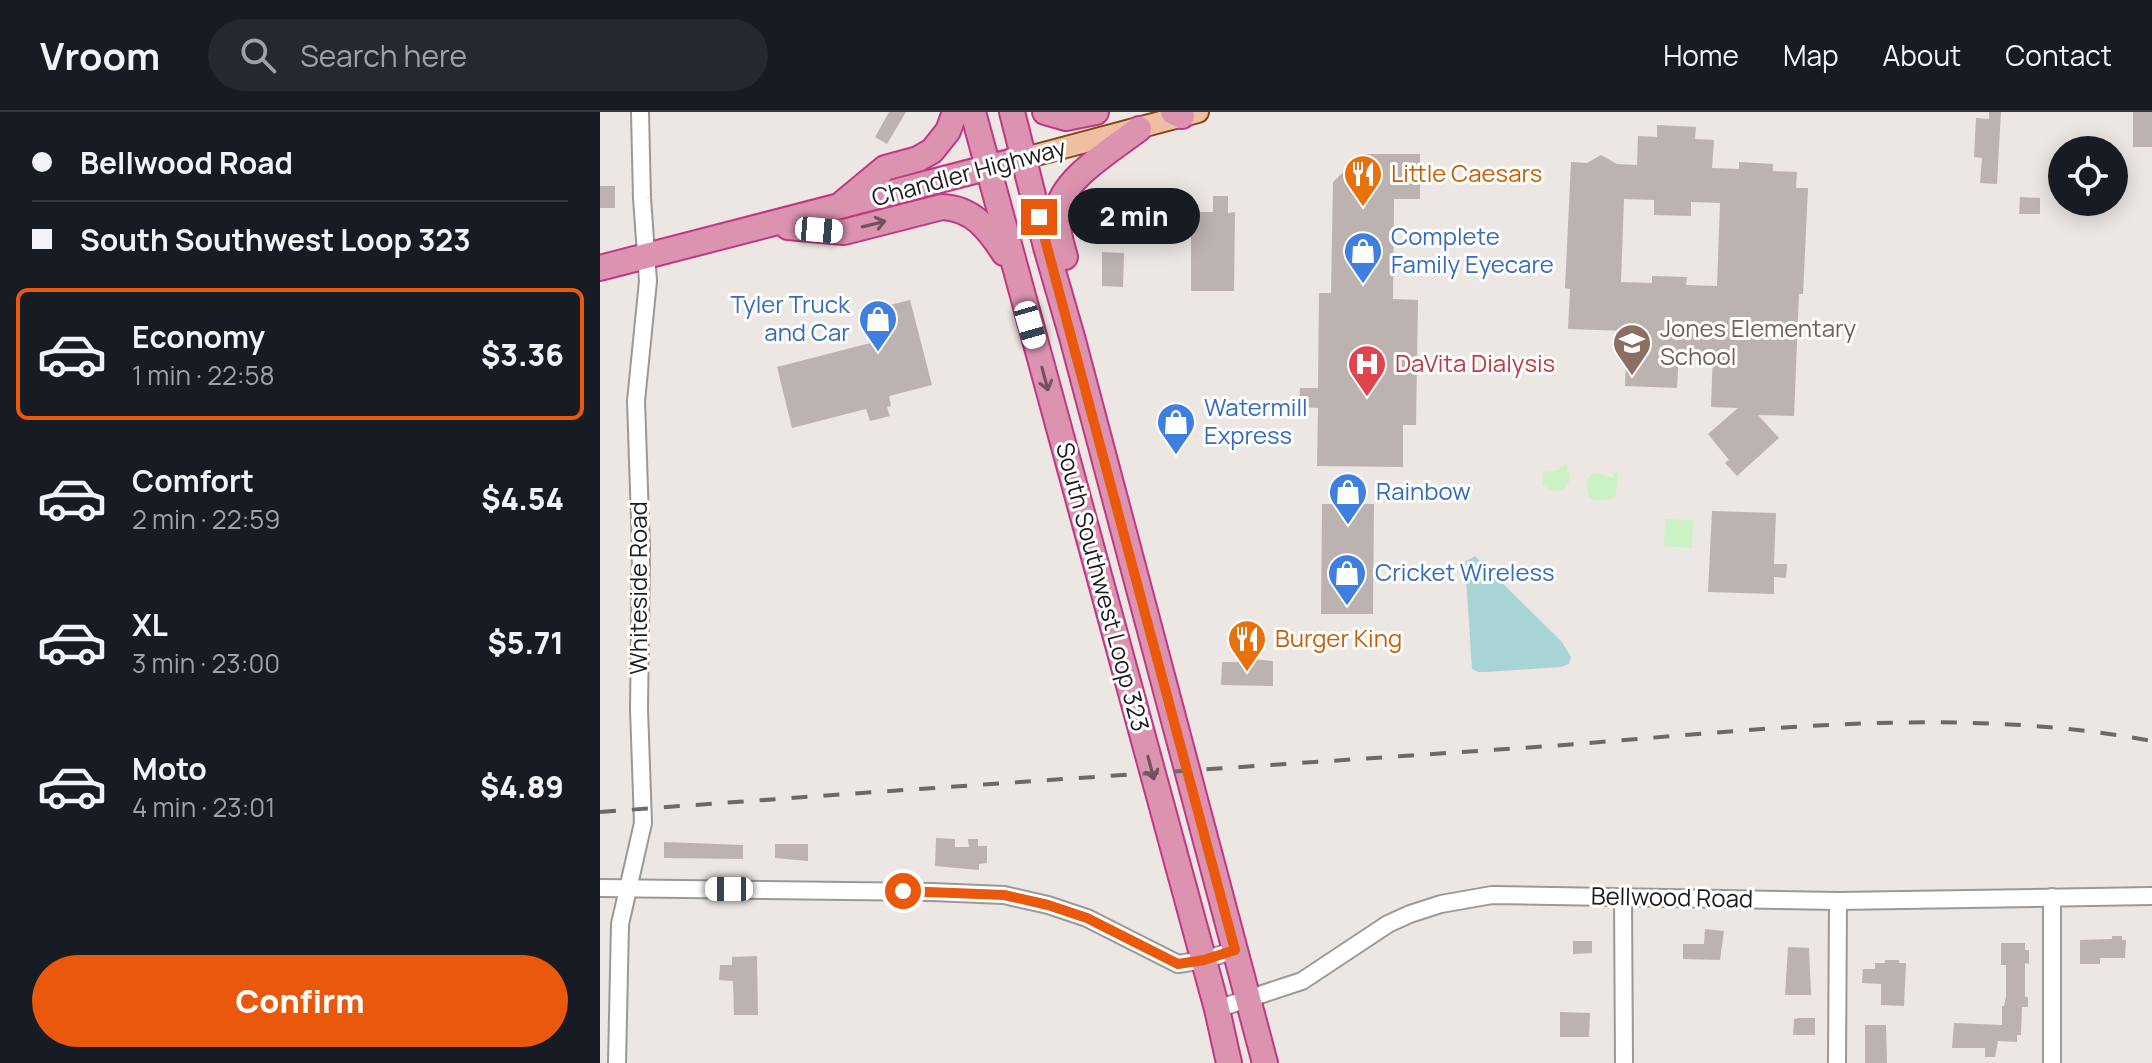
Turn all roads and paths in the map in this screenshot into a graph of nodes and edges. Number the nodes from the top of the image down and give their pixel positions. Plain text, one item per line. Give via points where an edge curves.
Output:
1 (640, 112) edge
2 (955, 112) edge
3 (973, 112) edge
4 (1012, 112) edge
5 (1045, 112) edge
6 (1096, 112) edge
7 (1184, 113) edge
8 (1139, 129) junction
9 (1025, 158) junction
10 (989, 168) junction
11 (837, 208) junction
12 (769, 226) junction
13 (647, 256) junction
14 (600, 268) edge
15 (1014, 268) junction
16 (1072, 337) junction
17 (600, 888) edge
18 (628, 888) junction
19 (2152, 896) edge
20 (2052, 897) junction
21 (1623, 898) junction
22 (1838, 901) junction
23 (1235, 950) junction
24 (1204, 960) junction
25 (1248, 1000) junction
26 (1217, 1009) junction
27 (617, 1063) edge
28 (1229, 1063) edge
29 (1265, 1063) edge
30 (1624, 1063) edge
31 (1837, 1063) edge
32 (2052, 1063) edge

1 - 13 street, Whiteside Road
2 - 11 highway via 932,151 885,168
3 - 10 highway, South Southwest Loop 323
4 - 9 highway, South Southwest Loop 323
5 - 6 highway via 1066,118
7 - 8 main road, Chandler Highway
8 - 9 main road, Chandler Highway
8 - 16 highway via 1080,174 1058,209 1058,230 1077,303
9 - 10 highway, Chandler Highway
9 - 16 highway, South Southwest Loop 323
10 - 11 highway, Chandler Highway
10 - 15 highway, South Southwest Loop 323
11 - 12 highway, Chandler Highway
12 - 13 highway, Chandler Highway
12 -> 15 highway via 844,232 954,208 983,224
13 - 14 highway, Chandler Highway
13 - 18 street, Whiteside Road via 648,298 636,401 643,823
15 -> 24 highway, South Southwest Loop 323
16 - 23 highway, South Southwest Loop 323
17 - 18 street
18 - 24 street via 1004,895 1087,918 1178,964
18 - 27 street, Whiteside Road via 618,942
19 - 20 street, Bellwood Road
20 - 22 street, Bellwood Road
20 - 32 street
21 - 22 street, Bellwood Road
21 - 25 street, Bellwood Road via 1492,895 1441,904 1388,924 1302,981
21 - 30 street
22 - 31 street
23 - 24 street
23 - 25 highway, South Southwest Loop 323
24 - 26 highway, South Southwest Loop 323
25 - 26 street, Bellwood Road
25 - 29 highway, South Southwest Loop 323
26 - 28 highway, South Southwest Loop 323

